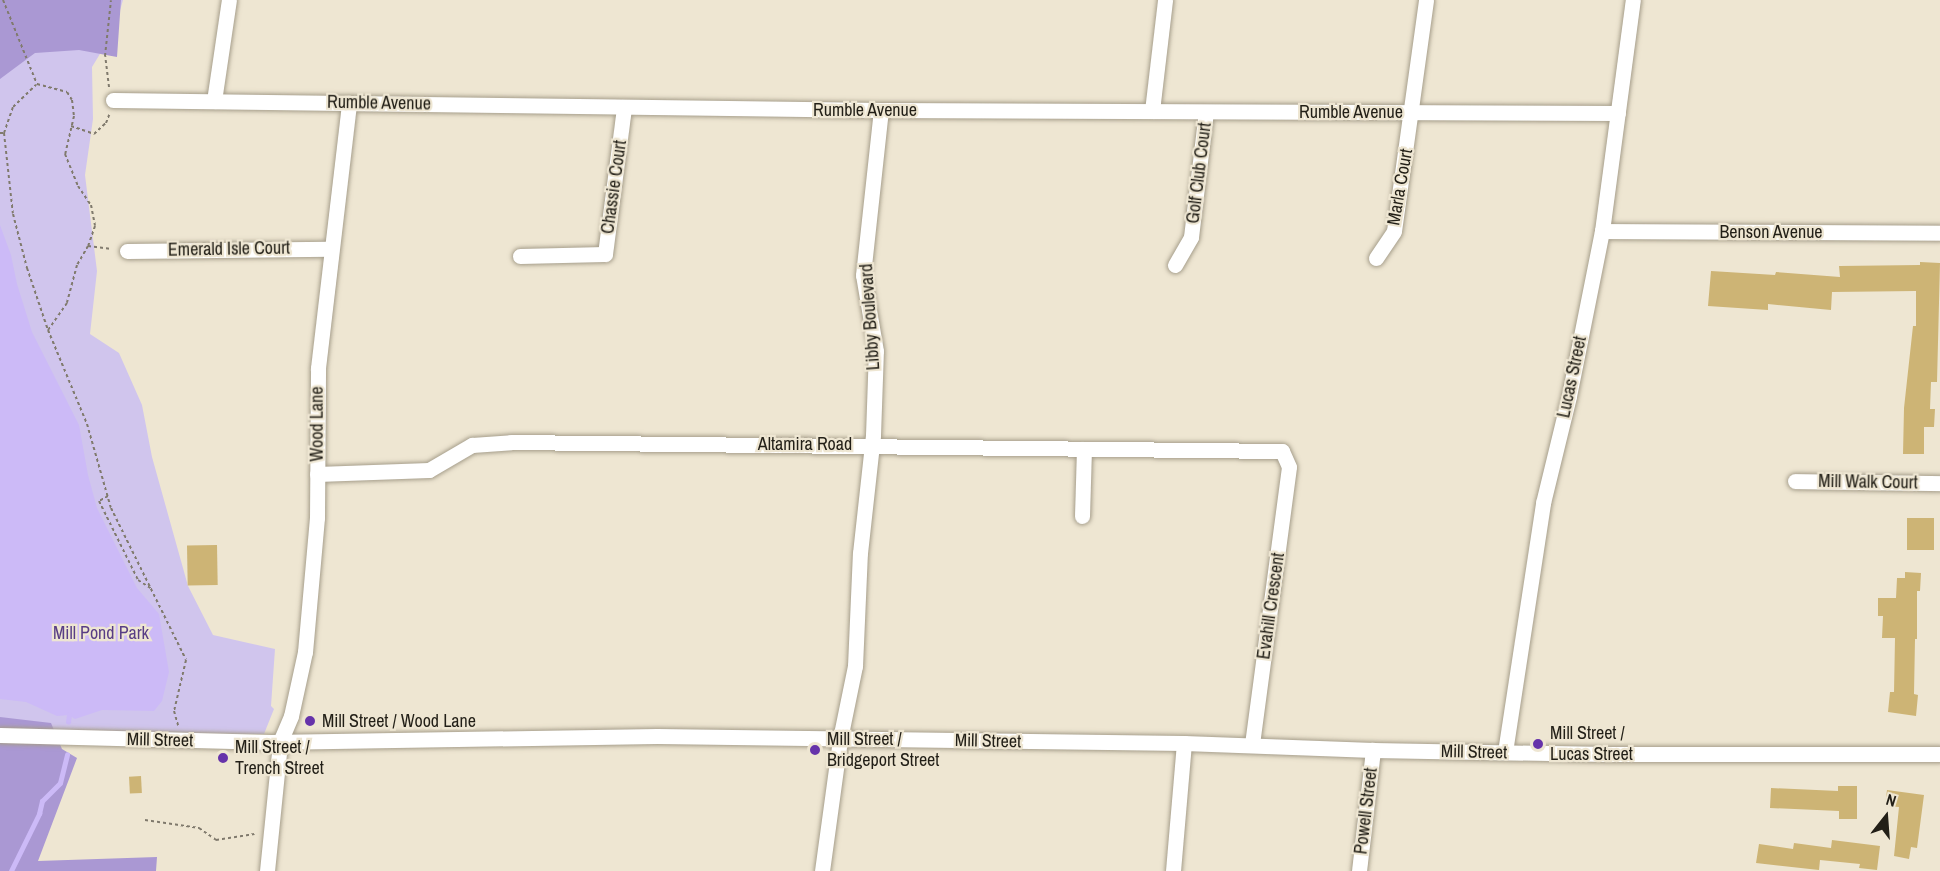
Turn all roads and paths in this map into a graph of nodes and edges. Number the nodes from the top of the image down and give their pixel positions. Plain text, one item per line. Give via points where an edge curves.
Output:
1 (3, 0) edge
2 (111, 0) edge
3 (229, 0) edge
4 (1165, 0) edge
5 (1426, 0) edge
6 (1633, 0) edge
7 (37, 84) junction
8 (113, 100) junction
9 (214, 102) junction
10 (349, 103) junction
11 (624, 108) junction
12 (881, 110) junction
13 (1152, 111) junction
14 (1206, 112) junction
15 (1412, 112) junction
16 (1618, 113) junction
17 (72, 126) junction
18 (0, 133) edge
19 (4, 133) junction
20 (1602, 231) junction
21 (1940, 233) edge
22 (88, 246) junction
23 (330, 249) junction
24 (127, 251) joint
25 (520, 256) dead end
26 (1376, 258) dead end
27 (1175, 265) dead end
28 (48, 330) junction
29 (872, 445) junction
30 (1084, 449) junction
31 (1289, 467) joint
32 (318, 474) junction
33 (1795, 481) dead end
34 (1940, 483) edge
35 (108, 496) junction
36 (1082, 516) dead end
37 (153, 590) junction
38 (178, 728) dead end
39 (840, 739) junction
40 (1, 740) edge
41 (280, 742) junction
42 (1184, 743) junction
43 (1252, 745) junction
44 (1373, 750) junction
45 (1505, 752) junction
46 (1940, 754) edge
47 (145, 820) dead end
48 (262, 833) dead end
49 (267, 871) edge
50 (822, 871) edge
51 (1173, 871) edge
52 (1359, 871) edge

1 - 7 path
2 - 8 path via 105,56
3 - 9 street
4 - 13 street
5 - 15 street, Marla Court
6 - 16 street, Lucas Street
7 - 17 path via 67,92 72,100
7 - 19 path via 13,107
8 - 9 street, Rumble Avenue
8 - 17 path via 106,123 93,134
9 - 10 street, Rumble Avenue
10 - 11 street, Rumble Avenue
10 - 23 street, Wood Lane
11 - 12 street, Rumble Avenue
11 - 25 street, Chassie Court via 605,254
12 - 13 street, Rumble Avenue
12 - 29 street, Libby Boulevard via 863,275 876,351
13 - 14 street, Rumble Avenue
14 - 15 street, Rumble Avenue
14 - 27 street, Golf Club Court via 1191,237
15 - 16 street, Rumble Avenue
15 - 26 street, Marla Court via 1394,231
16 - 20 street, Lucas Street
17 - 22 path via 65,154 91,205 95,226
18 - 19 path
19 - 28 path via 13,214
20 - 21 street, Benson Avenue
20 - 45 street, Lucas Street via 1543,503
22 - 24 path
22 - 28 path via 77,265 67,303
23 - 24 street, Emerald Isle Court
23 - 32 street, Wood Lane via 318,368
28 - 35 path via 87,424
29 - 30 street, Altamira Road
29 - 32 street, Altamira Road via 511,442 472,445 429,470
29 - 39 street, Libby Boulevard via 860,553 855,666
30 - 31 street, Altamira Road via 1281,451
30 - 36 street
31 - 43 street, Evahill Crescent
32 - 41 street, Wood Lane via 305,652 291,716
33 - 34 street, Mill Walk Court
35 - 37 path
35 - 37 path via 99,501 138,580
37 - 38 path via 186,660 174,711
39 - 41 street, Mill Street via 657,736
39 - 42 street, Mill Street
39 - 50 street, Libby Boulevard
40 - 41 street, Mill Street
41 - 49 street, Wood Lane
42 - 43 street, Mill Street
42 - 51 street
43 - 44 street, Mill Street
44 - 45 street, Mill Street
44 - 52 street, Powell Street
45 - 46 street, Mill Street
47 - 48 path via 199,828 216,840

